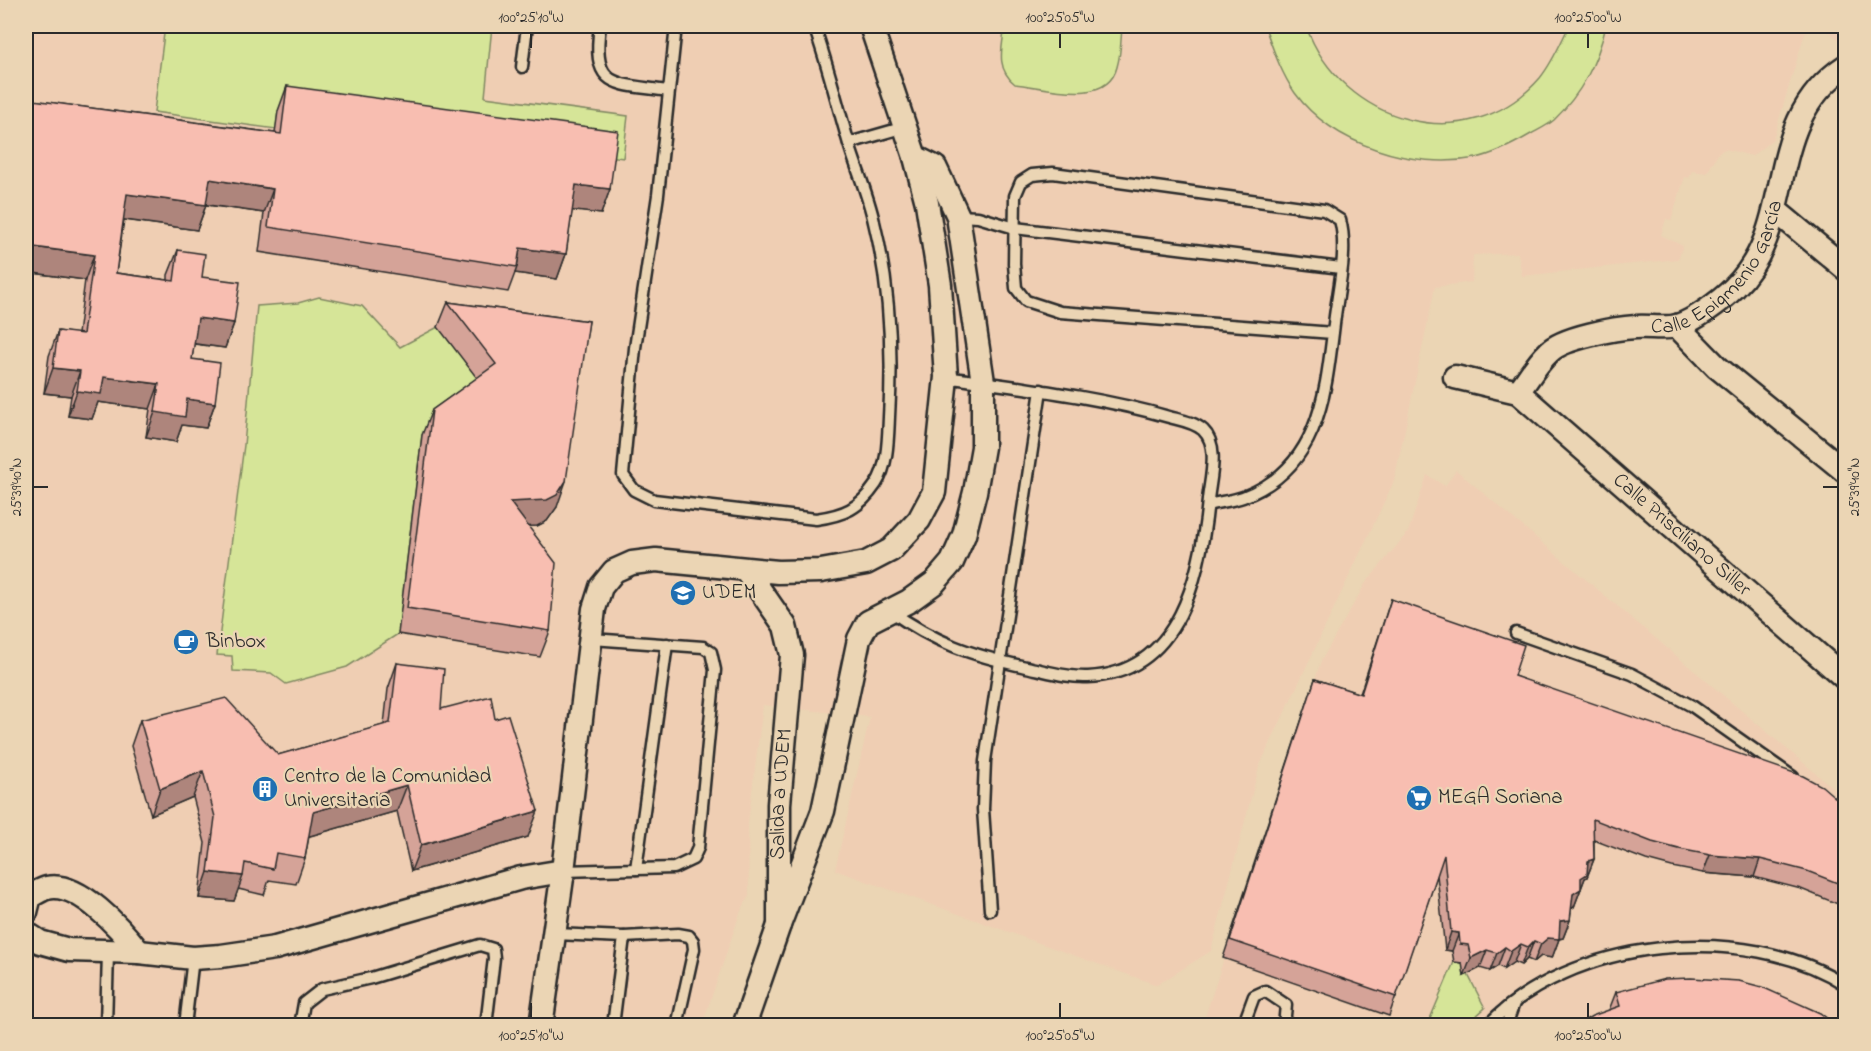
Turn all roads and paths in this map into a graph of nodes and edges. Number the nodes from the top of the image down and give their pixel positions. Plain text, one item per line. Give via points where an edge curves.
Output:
1 (527, 26) edge
2 (600, 26) edge
3 (676, 26) edge
4 (814, 26) edge
5 (871, 26) edge
6 (1845, 66) edge
7 (522, 67) dead end
8 (668, 91) junction
9 (905, 127) junction
10 (849, 143) junction
11 (915, 157) junction
12 (1775, 210) junction
13 (958, 216) junction
14 (1015, 228) junction
15 (1341, 268) junction
16 (1845, 269) edge
17 (1677, 326) junction
18 (1333, 333) junction
19 (946, 377) junction
20 (1455, 377) dead end
21 (983, 382) junction
22 (1041, 390) junction
23 (1518, 392) junction
24 (1845, 472) edge
25 (1208, 505) junction
26 (746, 570) junction
27 (889, 610) junction
28 (1516, 633) dead end
29 (592, 639) junction
30 (667, 645) junction
31 (1000, 661) junction
32 (1845, 679) edge
33 (1801, 783) edge
34 (636, 869) junction
35 (563, 871) junction
36 (990, 910) dead end
37 (26, 912) edge
38 (779, 925) junction
39 (26, 933) edge
40 (555, 934) junction
41 (624, 937) junction
42 (108, 952) junction
43 (139, 952) junction
44 (193, 958) junction
45 (1845, 985) edge
46 (1514, 1003) junction
47 (106, 1026) edge
48 (185, 1026) edge
49 (300, 1026) edge
50 (486, 1026) edge
51 (541, 1026) edge
52 (613, 1026) edge
53 (677, 1026) edge
54 (744, 1026) edge
55 (1243, 1026) edge
56 (1284, 1026) edge
57 (1487, 1026) edge
58 (1512, 1026) edge

1 - 7 lane
2 - 8 lane via 597,50 602,74 612,82
3 - 8 lane
4 - 10 lane via 830,68
5 - 9 street
6 - 12 street, Calle Epigmenio García via 1815,91 1800,116 1780,179
8 - 10 lane via 623,475 634,490 654,500 816,519 843,515 877,482 887,451 891,389 888,297 875,222
9 - 10 lane
9 - 11 street
11 - 13 street via 935,167
11 - 19 street via 940,285
12 - 16 street
12 - 17 street, Calle Epigmenio García via 1759,253 1736,286 1718,303
13 - 14 lane via 978,217
13 - 21 street
14 - 15 lane
14 - 15 lane via 1015,196 1021,182 1032,175 1053,173 1324,210 1340,220 1343,230
14 - 18 lane via 1016,288 1026,301 1040,307 1060,312
15 - 18 lane
17 - 23 street, Calle Epigmenio García via 1632,327 1577,339 1550,350
17 - 24 street via 1717,367
18 - 25 lane via 1326,387 1315,427 1296,460 1270,482 1243,497
19 - 21 lane
19 - 26 street via 934,492 919,520 891,550 866,563 821,571
20 - 23 street
21 - 22 lane
21 - 27 street via 983,447 964,535 952,562 934,583
22 - 25 lane via 1149,411 1202,429 1212,449
22 - 31 lane
23 - 32 street, Calle Prisciliano Siller
25 - 31 lane via 1192,586 1170,635 1156,650 1110,674 1088,677
26 - 29 street via 656,560 632,563 614,571 601,587 594,609
26 - 38 street, Salida a UDEM via 785,626 792,655 779,804
27 - 31 lane via 923,634
27 - 38 street via 868,622 859,639 823,811
28 - 33 lane via 1632,674 1692,706
29 - 30 lane
29 - 35 street
30 - 34 lane
30 - 34 lane via 703,647 711,652 714,661 698,848 686,864
31 - 36 lane via 983,809
34 - 35 lane
35 - 40 street
35 - 44 street via 521,878 275,948
37 - 43 street via 30,896 47,888 73,891 95,906
38 - 54 street, Salida a UDEM
39 - 42 street via 56,948
40 - 41 lane
40 - 51 street
41 - 52 lane
41 - 53 lane via 678,934 693,940 693,959
42 - 43 street
42 - 47 lane
43 - 44 street
44 - 48 lane
45 - 46 lane via 1823,970 1754,949 1680,946 1590,963 1555,977
46 - 57 lane
46 - 58 lane via 1508,1020
49 - 50 lane via 304,1003 322,989 480,945 493,949 494,958
55 - 56 lane via 1254,996 1265,991 1286,1005

